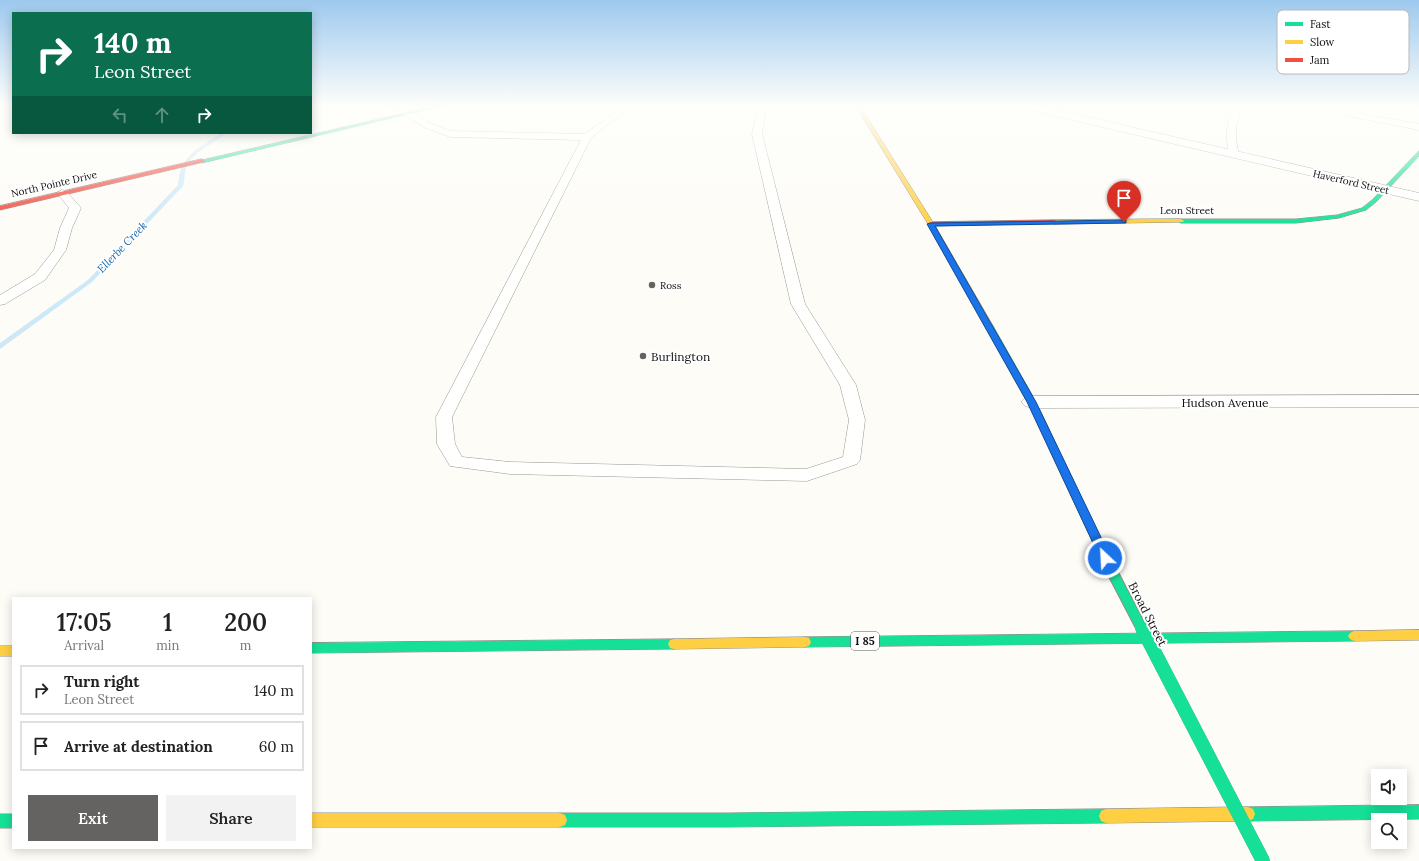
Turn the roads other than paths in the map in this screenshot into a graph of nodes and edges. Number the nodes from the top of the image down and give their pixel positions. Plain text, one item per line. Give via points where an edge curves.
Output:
1 (266, 146) edge
2 (582, 146) edge
3 (760, 146) edge
4 (883, 146) edge
5 (1197, 146) edge
6 (1233, 146) edge
7 (1234, 155) junction
8 (1417, 157) edge
9 (1384, 190) junction
10 (62, 193) junction
11 (1419, 197) edge
12 (0, 208) edge
13 (930, 224) junction
14 (0, 301) edge
15 (1419, 401) edge
16 (1032, 402) junction
17 (1419, 635) edge
18 (312, 648) edge
19 (12, 651) edge
20 (0, 652) edge
21 (1419, 812) edge
22 (312, 820) edge
23 (0, 821) edge
24 (12, 821) edge
25 (1263, 861) edge

1 - 10 main road, North Pointe Drive
2 - 3 lane via 444,417 446,444 456,462 510,468 807,475 851,460 857,420 848,385 798,304
4 - 13 main road, Broad Street
5 - 7 street, Haverford Street
6 - 7 lane
7 - 9 street, Haverford Street
8 - 9 main road, Leon Street
9 - 11 street, Haverford Street
9 - 13 main road, Leon Street via 1374,201 1352,213 1296,221
10 - 12 main road, North Pointe Drive
10 - 14 lane via 75,208 60,250 40,277
13 - 16 main road, Broad Street
15 - 16 street, Hudson Avenue
16 - 25 main road, Broad Street, bridge via 1105,558
17 - 18 main road, I 85
19 - 20 main road
21 - 22 main road via 728,820
23 - 24 main road

